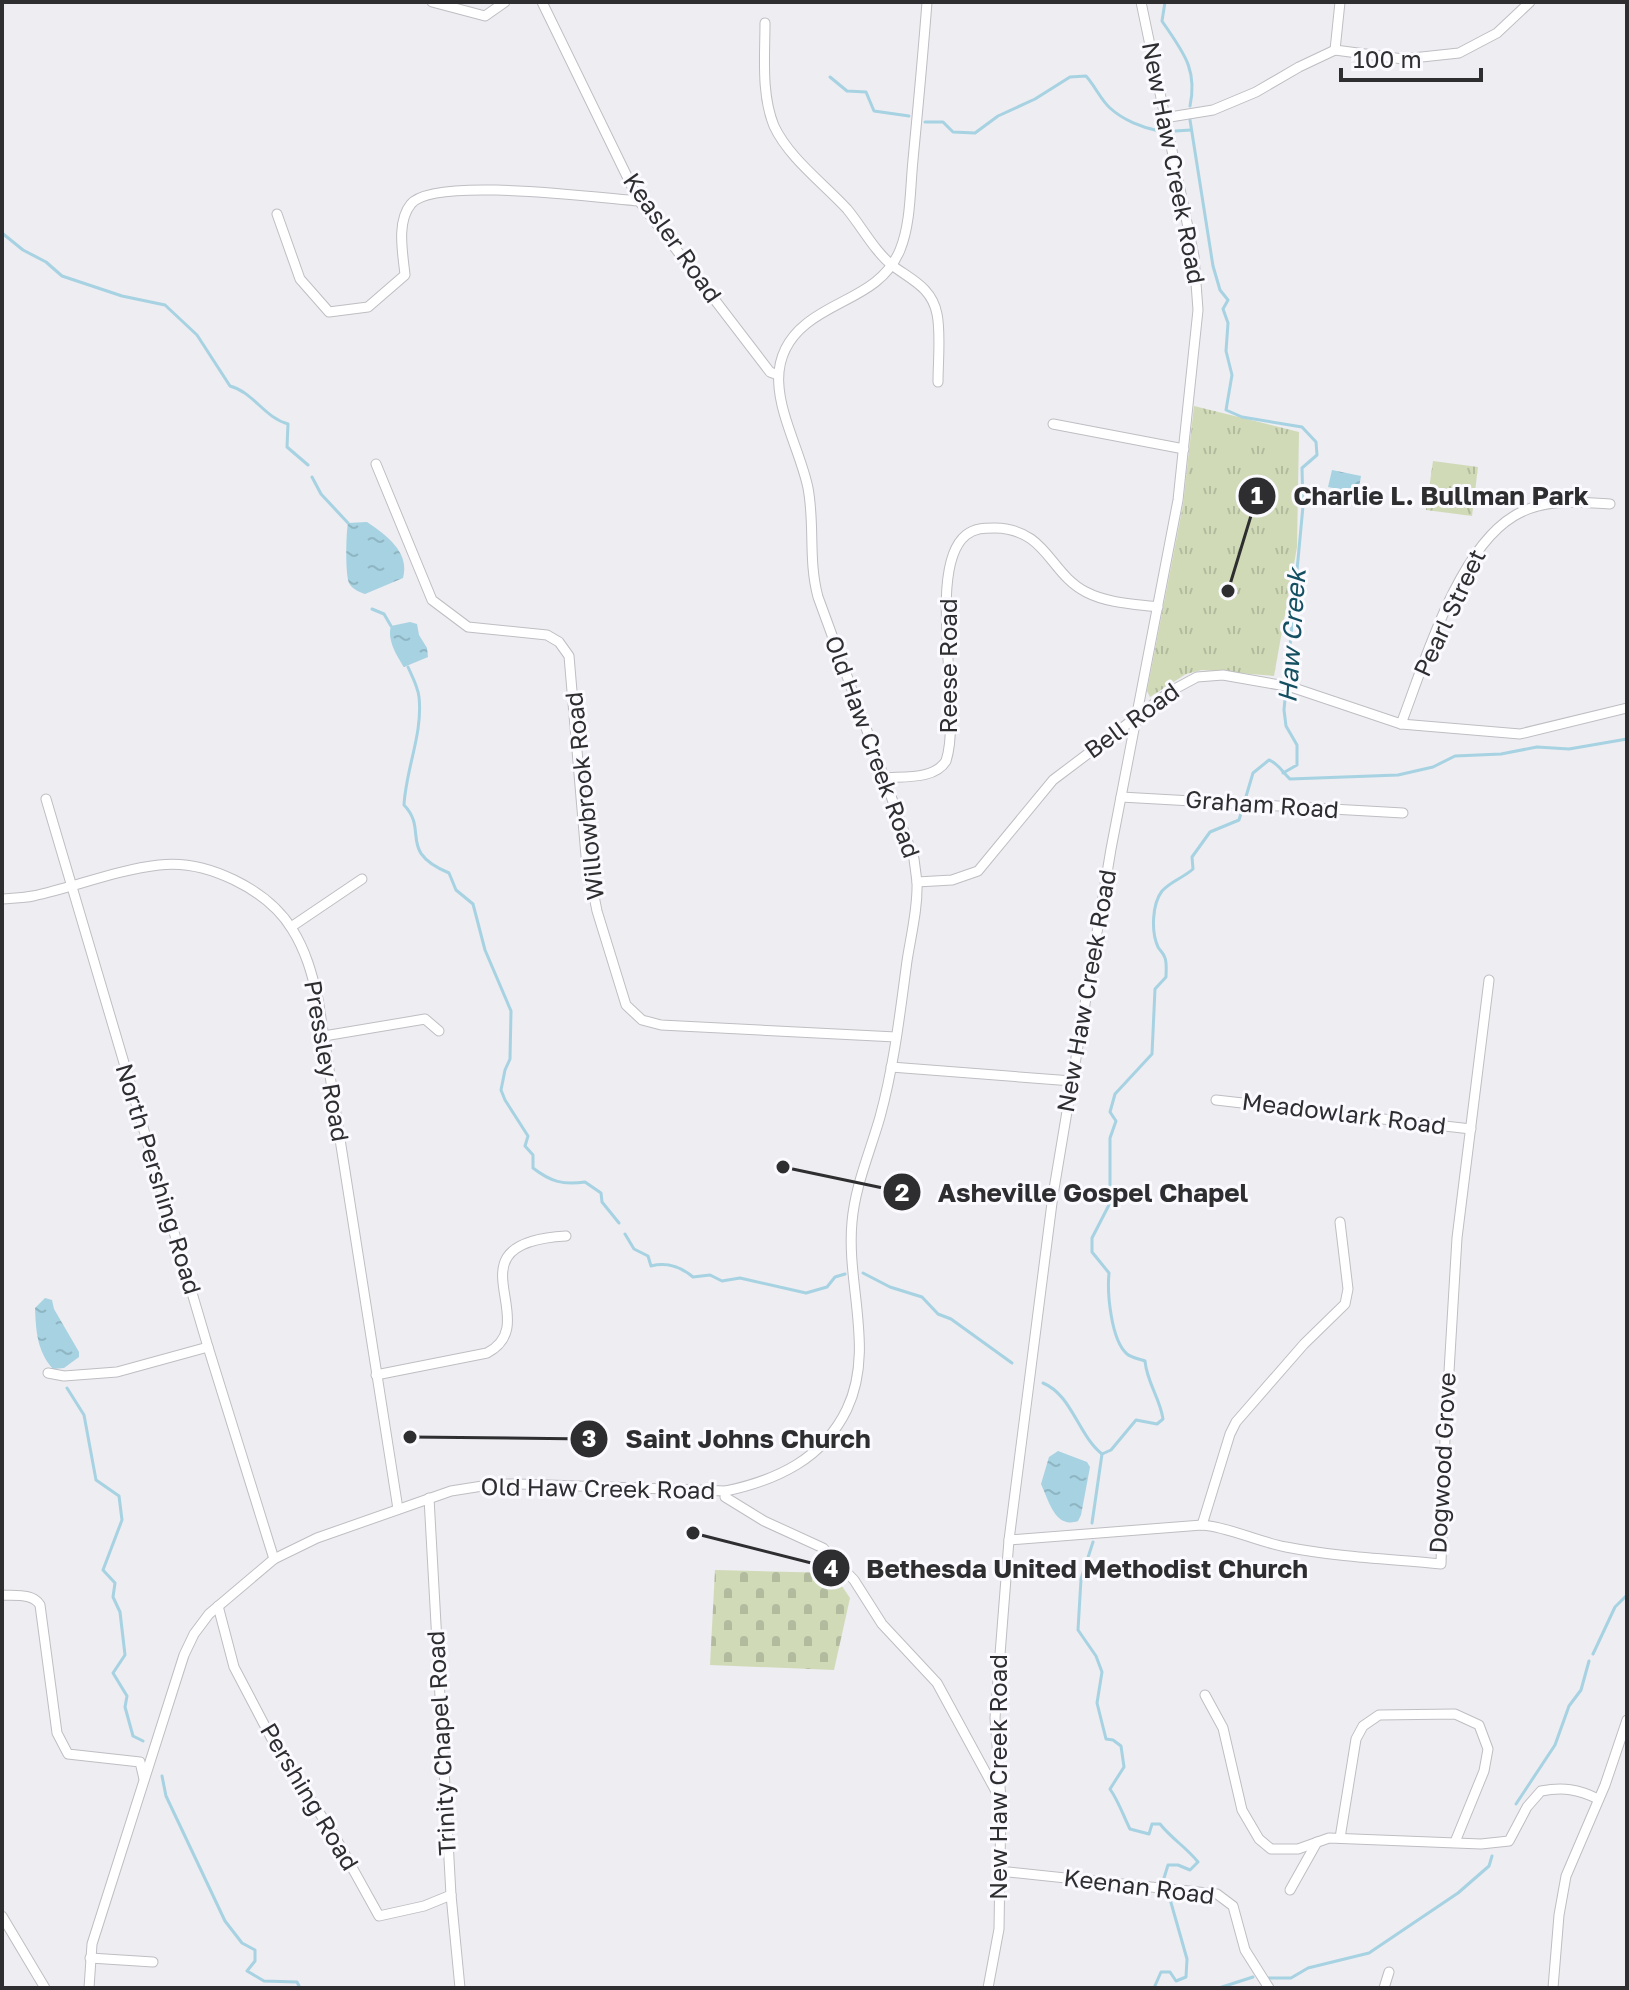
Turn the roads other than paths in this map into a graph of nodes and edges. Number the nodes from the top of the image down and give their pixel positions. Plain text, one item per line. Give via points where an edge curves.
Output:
1 (432, 2) edge
2 (505, 2) edge
3 (542, 2) edge
4 (927, 2) edge
5 (1141, 2) edge
6 (1340, 2) edge
7 (1530, 2) edge
8 (765, 23) dead end
9 (1335, 50) junction
10 (1164, 118) junction
11 (639, 201) junction
12 (277, 214) dead end
13 (892, 265) junction
14 (778, 375) junction
15 (938, 382) dead end
16 (1053, 424) dead end
17 (1184, 449) junction
18 (376, 464) dead end
19 (1610, 504) dead end
20 (1158, 607) junction
21 (1627, 708) edge
22 (1137, 718) junction
23 (1401, 724) junction
24 (883, 778) junction
25 (1121, 797) junction
26 (46, 799) dead end
27 (1403, 813) dead end
28 (362, 879) dead end
29 (917, 882) junction
30 (70, 886) junction
31 (2, 899) edge
32 (291, 927) junction
33 (1489, 980) dead end
34 (439, 1031) dead end
35 (324, 1036) junction
36 (896, 1037) junction
37 (891, 1067) junction
38 (1072, 1081) junction
39 (1216, 1100) dead end
40 (1471, 1129) junction
41 (1340, 1222) dead end
42 (566, 1236) dead end
43 (208, 1347) junction
44 (48, 1373) dead end
45 (376, 1375) junction
46 (726, 1491) junction
47 (429, 1498) junction
48 (398, 1509) junction
49 (1202, 1525) junction
50 (1009, 1540) junction
51 (274, 1559) junction
52 (2, 1595) edge
53 (218, 1606) junction
54 (1205, 1695) dead end
55 (1627, 1720) edge
56 (144, 1779) junction
57 (1598, 1799) junction
58 (1001, 1800) junction
59 (1340, 1838) junction
60 (1317, 1842) junction
61 (1455, 1842) junction
62 (999, 1871) junction
63 (1290, 1890) dead end
64 (451, 1895) junction
65 (2, 1916) edge
66 (90, 1958) junction
67 (153, 1962) dead end
68 (1389, 1972) dead end
69 (45, 1988) edge
70 (89, 1988) edge
71 (460, 1988) edge
72 (988, 1988) edge
73 (1269, 1988) edge
74 (1384, 1988) edge
75 (1553, 1988) edge

1 - 2 street via 485,16
3 - 11 street, Keasler Road
4 - 13 street via 904,239
5 - 10 street, New Haw Creek Road
6 - 9 street
7 - 9 street via 1497,33 1459,53 1403,59
8 - 13 street via 765,77 775,127
9 - 10 street via 1213,110
10 - 17 street, New Haw Creek Road via 1198,292
11 - 12 street via 486,188 433,191 407,209 402,231 405,275 368,307 329,312 300,279
11 - 14 street, Keasler Road via 770,372
13 - 14 street via 871,286 800,330 783,355
13 - 15 street via 920,283 937,313
14 - 24 street, Old Haw Creek Road via 808,489 818,597
16 - 17 street
17 - 20 street, New Haw Creek Road
18 - 36 street, Willowbrook Road via 432,600 468,627 547,635 569,655 589,872 622,999 633,1014 661,1025
19 - 23 street, Pearl Street via 1542,505 1516,514 1492,532 1474,552
20 - 22 street, New Haw Creek Road
20 - 24 street, Reese Road via 1087,592 1035,540 1014,530 983,528 969,533 953,551 949,572 945,646 951,722 946,761 933,772
21 - 23 street, Bell Road via 1520,734
22 - 23 street, Bell Road via 1182,683 1223,675 1287,686
22 - 25 street, New Haw Creek Road
22 - 29 street, Bell Road via 1053,780 978,871 952,880
24 - 29 street, Old Haw Creek Road via 914,859
25 - 27 street, Graham Road
25 - 38 street, New Haw Creek Road
26 - 30 street, North Pershing Road
28 - 32 street
29 - 36 street, Old Haw Creek Road
30 - 31 street, Pressley Road
30 - 32 street, Pressley Road via 148,866 192,866 260,896
30 - 43 street, North Pershing Road
32 - 35 street, Pressley Road via 311,971
33 - 40 street, Dogwood Grove
34 - 35 street via 425,1019
35 - 45 street, Pressley Road
36 - 37 street, Old Haw Creek Road
37 - 38 street
37 - 46 street, Old Haw Creek Road via 852,1224 859,1325 850,1400 818,1451 780,1474
38 - 50 street, New Haw Creek Road
39 - 40 street, Meadowlark Road
40 - 49 street, Dogwood Grove via 1454,1275 1441,1564 1293,1549
41 - 49 street via 1345,1304 1236,1422
42 - 45 street via 540,1238 514,1251 502,1265 509,1312 497,1348
43 - 44 street via 117,1372
43 - 51 street, North Pershing Road
45 - 48 street, Pressley Road
46 - 47 street, Old Haw Creek Road via 495,1484
46 - 58 street via 725,1497 763,1520 823,1548 854,1580 882,1624 937,1683
47 - 48 street, Old Haw Creek Road
47 - 64 street, Trinity Chapel Road
48 - 51 street, Old Haw Creek Road
49 - 50 street, Dogwood Grove
50 - 58 street, New Haw Creek Road via 996,1688
51 - 53 street, Old Haw Creek Road
52 - 56 street via 29,1596 40,1605 57,1733 68,1754 140,1762
53 - 56 street, Old Haw Creek Road via 184,1655
53 - 64 street, Pershing Road via 234,1667 379,1916
54 - 60 street via 1223,1728 1242,1810 1259,1839 1271,1849 1298,1849
55 - 57 street
56 - 66 street, Old Haw Creek Road
57 - 61 street via 1563,1787 1541,1791 1509,1841
57 - 75 street via 1566,1876
58 - 62 street, New Haw Creek Road
59 - 60 street
59 - 61 street
59 - 61 street via 1356,1739 1363,1726 1379,1715 1455,1714 1479,1725 1488,1749
60 - 63 street
62 - 72 street, New Haw Creek Road via 999,1929
62 - 73 street, Keenan Road via 1210,1892 1236,1912 1248,1957
64 - 71 street, Trinity Chapel Road
65 - 69 street
66 - 67 street
66 - 70 street, Old Haw Creek Road
68 - 74 street

